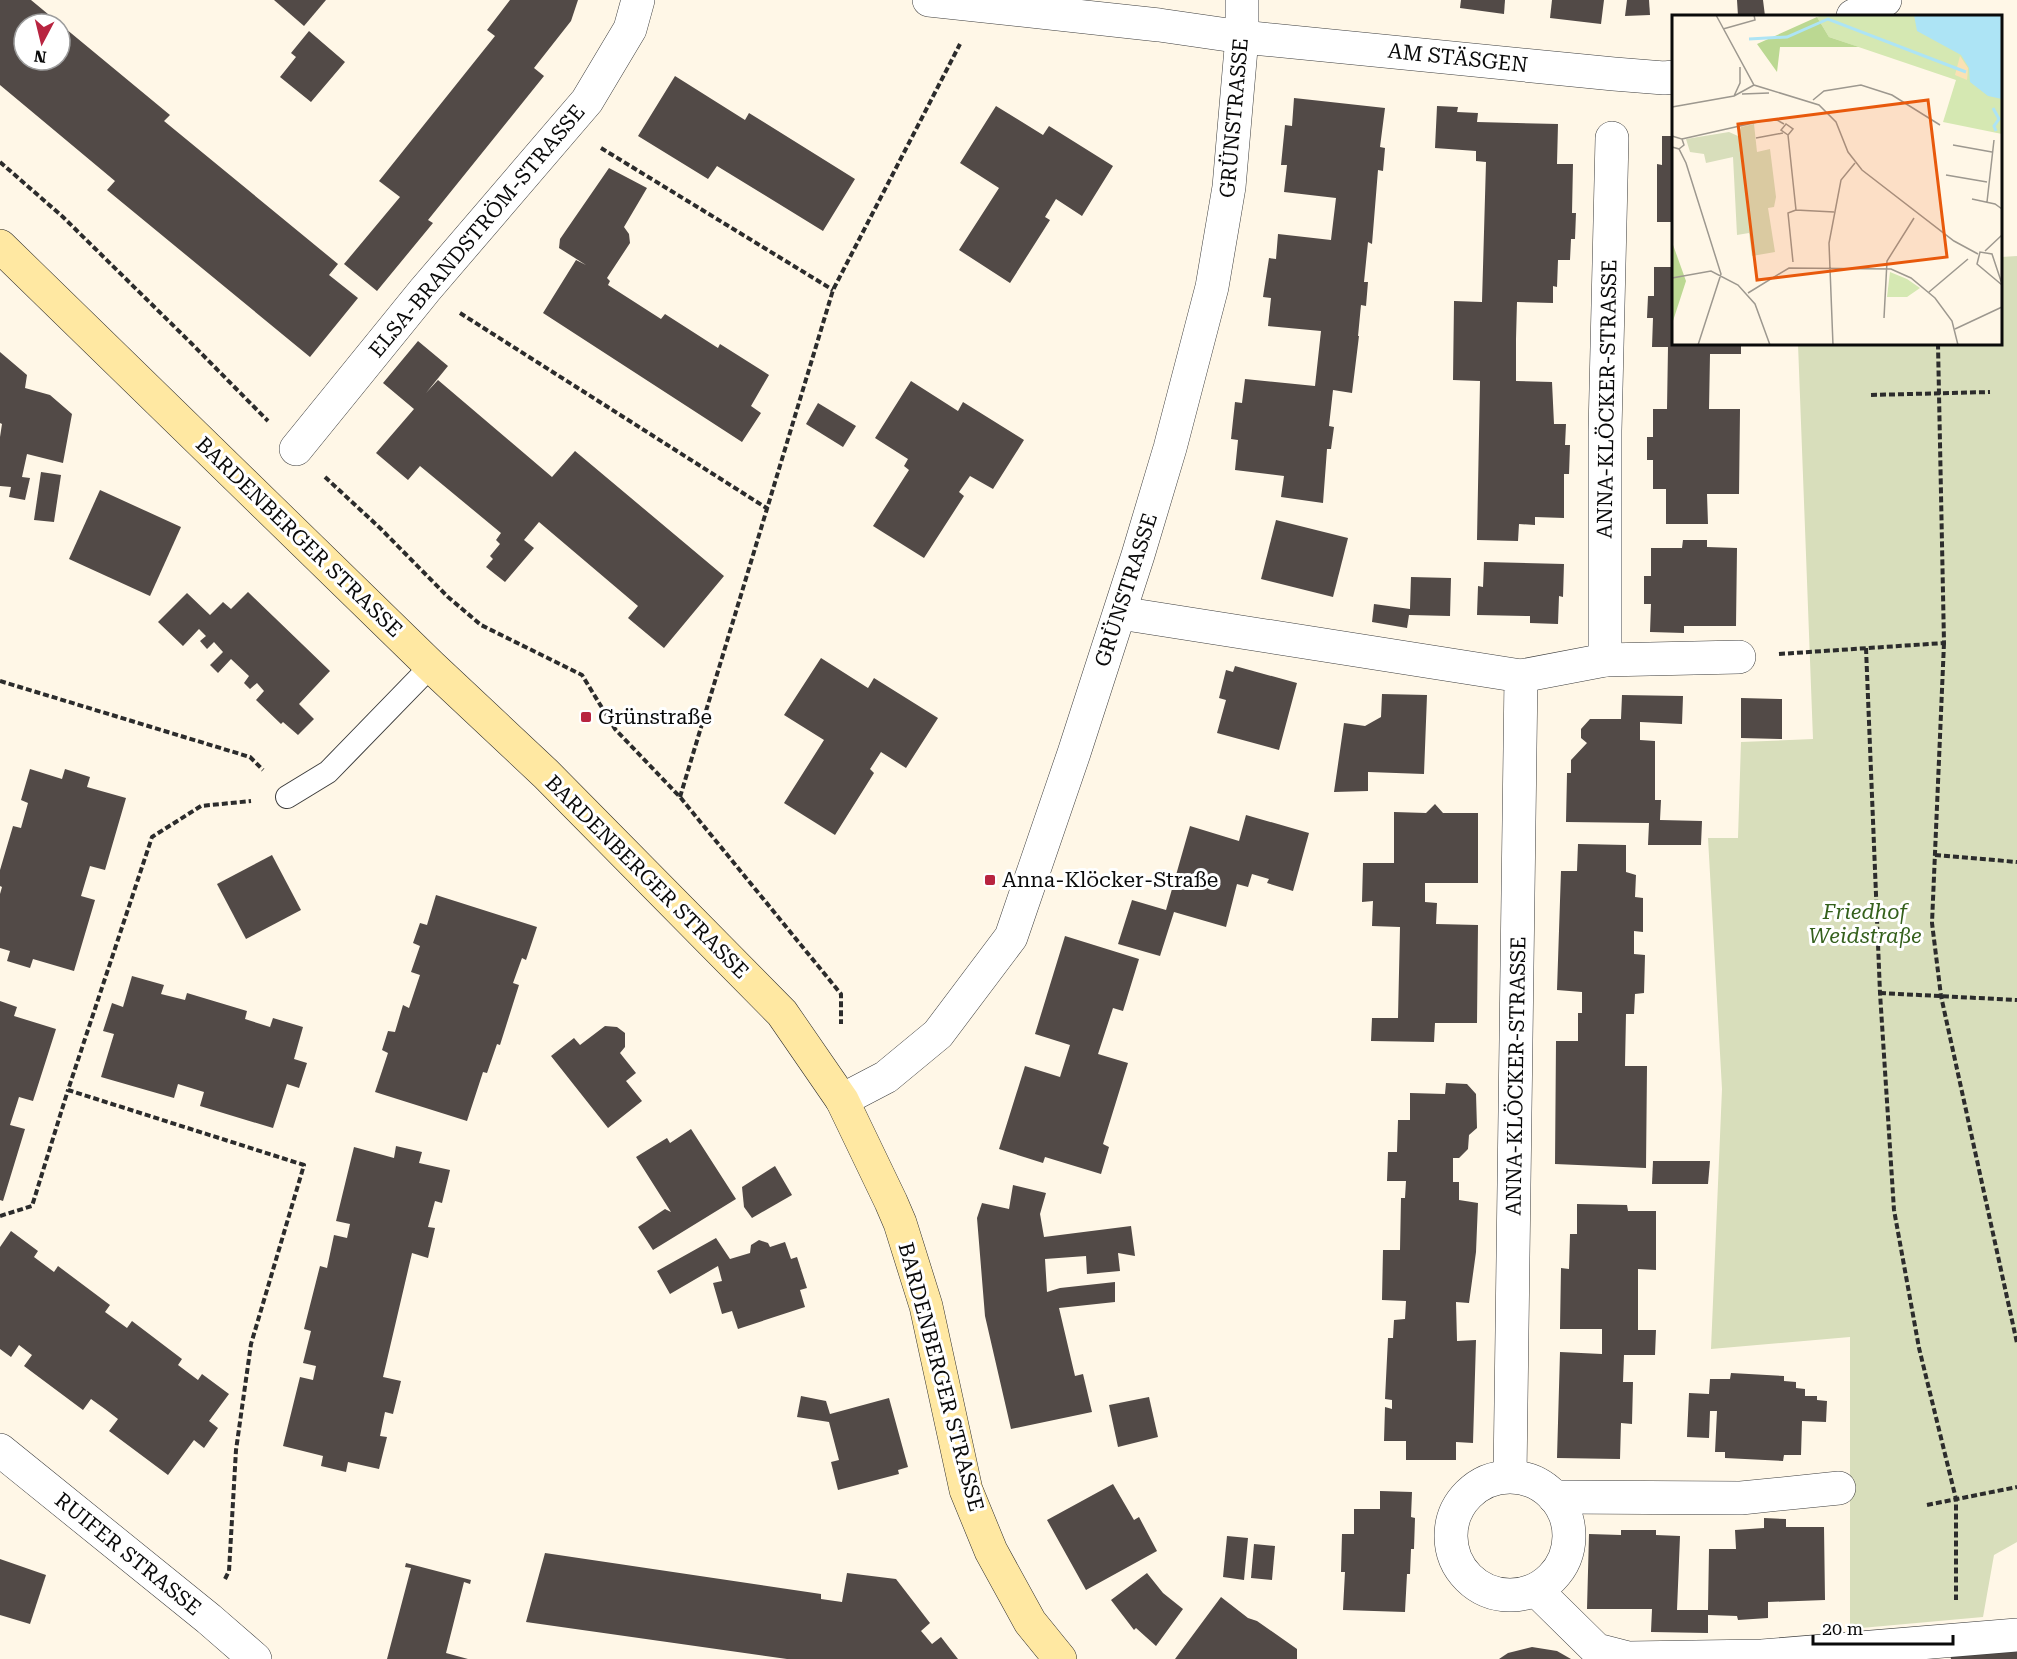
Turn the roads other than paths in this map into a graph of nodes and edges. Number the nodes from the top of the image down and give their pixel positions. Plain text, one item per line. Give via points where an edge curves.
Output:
1 (638, 0) edge
2 (929, 0) edge
3 (1242, 0) edge
4 (1885, 0) edge
5 (1855, 15) edge
6 (1242, 37) junction
7 (1672, 77) edge
8 (1612, 138) dead end
9 (0, 246) edge
10 (296, 449) road end
11 (1120, 613) junction
12 (1739, 657) dead end
13 (1605, 660) junction
14 (431, 666) junction
15 (1521, 676) junction
16 (287, 797) road end
17 (842, 1100) junction
18 (0, 1450) edge
19 (1510, 1476) junction
20 (1839, 1488) dead end
21 (1554, 1497) junction
22 (1536, 1590) junction
23 (2017, 1635) edge
24 (255, 1659) edge
25 (1060, 1659) edge

1 - 10 street, ELSA-BRANDSTRÖM-STRASSE via 630,29 587,101 425,290
2 - 6 street
3 - 6 street, GRÜNSTRASSE
4 - 5 street
6 - 7 street, AM STÄSGEN
6 - 11 street, GRÜNSTRASSE via 1229,187 1212,287 1170,448
8 - 13 street, ANNA-KLÖCKER-STRASSE via 1605,430
9 - 14 main road, BARDENBERGER STRASSE
11 - 15 street
11 - 17 street, GRÜNSTRASSE via 1011,937 938,1034 886,1077
12 - 13 street
13 - 15 street
14 - 16 lane via 328,772
14 - 17 main road, BARDENBERGER STRASSE via 562,790 782,1013
15 - 19 street, ANNA-KLÖCKER-STRASSE
17 - 25 main road, BARDENBERGER STRASSE via 900,1223 926,1306 966,1490 991,1551 1030,1622
18 - 24 street, RUIFER STRASSE
19 - 21 street via 1525,1478
19 - 22 street via 1491,1479 1472,1490 1458,1505 1450,1534 1452,1554 1468,1580 1485,1591 1516,1596
20 - 21 street via 1741,1498
21 - 22 street via 1568,1519 1567,1556 1557,1574
22 - 23 street via 1597,1650 1628,1658 1762,1656

